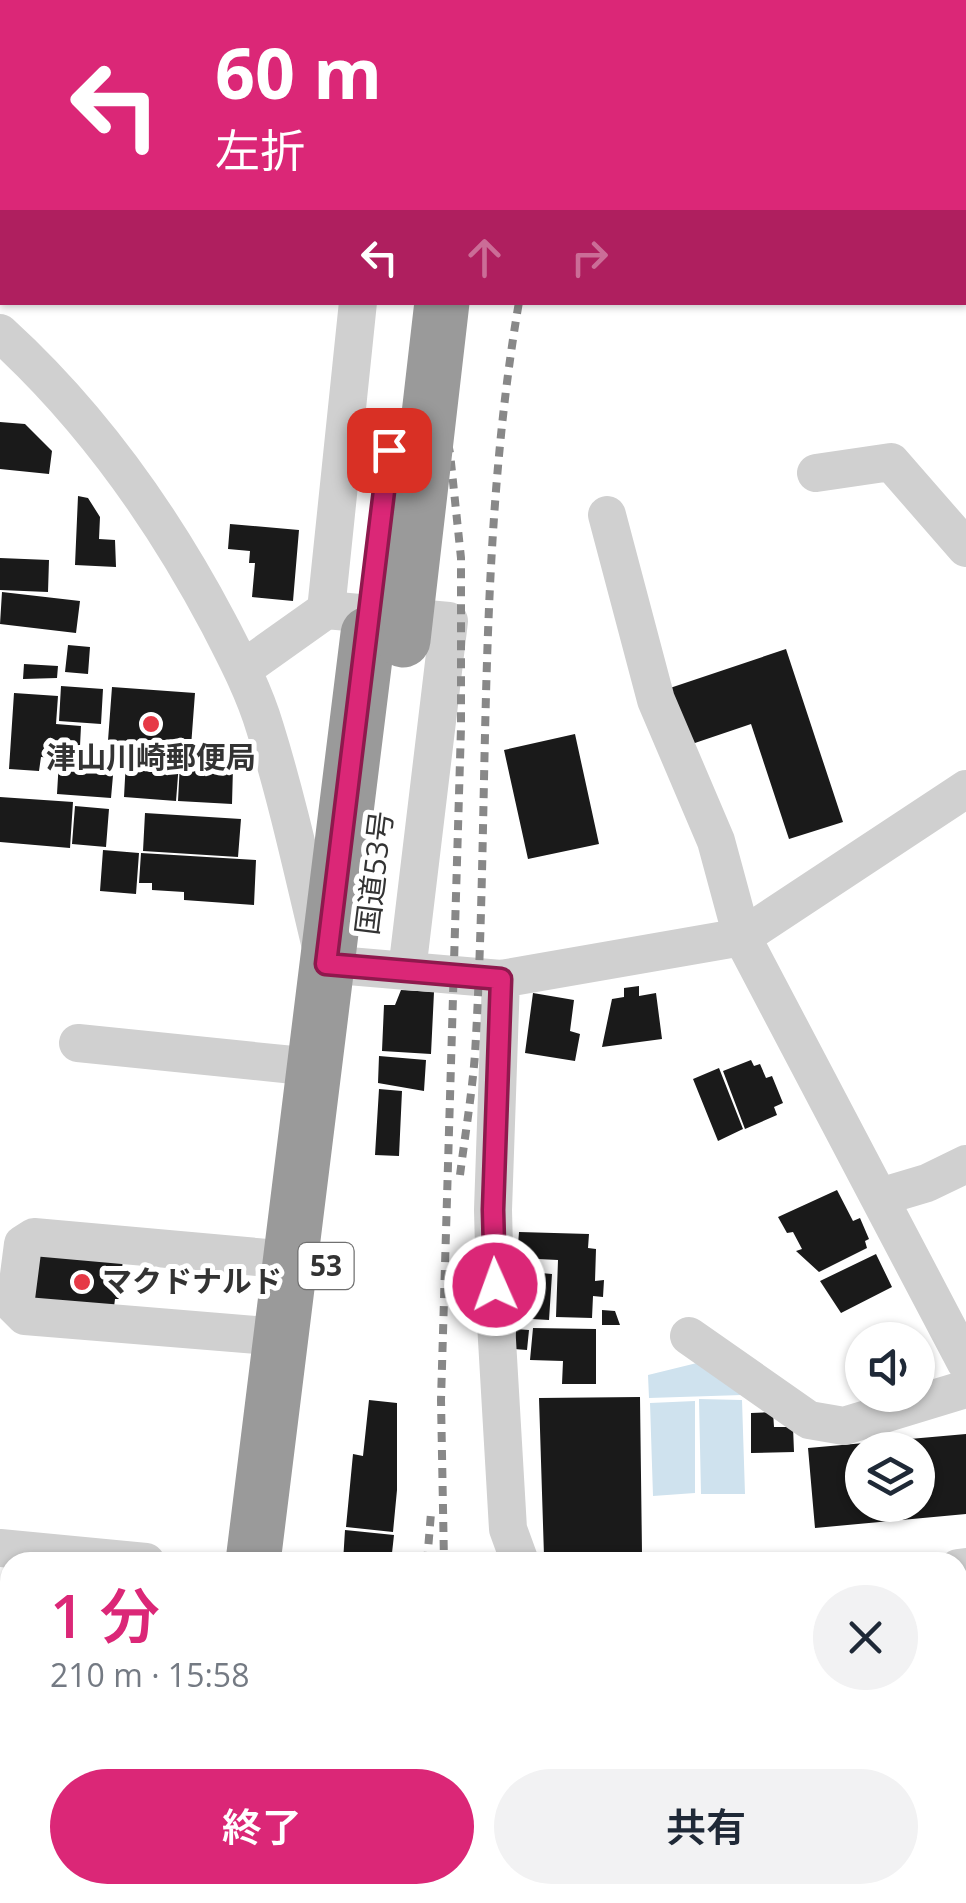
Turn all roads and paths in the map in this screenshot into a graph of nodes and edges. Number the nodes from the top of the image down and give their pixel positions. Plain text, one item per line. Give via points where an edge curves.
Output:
1 (358, 305) edge
2 (406, 305) edge
3 (441, 305) edge
4 (0, 333) edge
5 (816, 472) dead end
6 (606, 514) dead end
7 (966, 548) edge
8 (366, 628) junction
9 (242, 669) junction
10 (966, 789) edge
11 (742, 937) junction
12 (365, 968) junction
13 (501, 979) junction
14 (78, 1043) dead end
15 (313, 1066) junction
16 (966, 1164) edge
17 (880, 1196) junction
18 (290, 1260) junction
19 (689, 1336) dead end
20 (280, 1337) junction
21 (966, 1363) edge
22 (966, 1388) edge
23 (0, 1548) edge
24 (42, 1552) edge
25 (254, 1552) edge
26 (290, 1552) edge
27 (516, 1552) edge

1 - 8 street
2 - 8 highway, 国道53号 / 53
3 - 8 highway, 国道53号 / 53, bridge
4 - 9 street via 48,377 152,511
5 - 7 street via 892,462
6 - 11 street via 656,700 716,841
8 - 9 street
8 - 12 highway, 国道53号 / 53
8 - 12 street via 448,621
9 - 12 street
10 - 11 street
11 - 13 street
11 - 17 street
12 - 13 street
12 - 15 highway, 国道53号 / 53
12 - 26 highway, 国道53号 / 53
13 - 27 street via 496,1323 508,1529
14 - 15 street
15 - 18 highway, 国道53号 / 53
16 - 17 street
17 - 21 street
18 - 20 highway, 国道53号 / 53
18 - 20 street via 34,1238 23,1244 15,1306 26,1316
19 - 22 street via 809,1420 844,1426
20 - 25 highway, 国道53号 / 53
23 - 24 street

